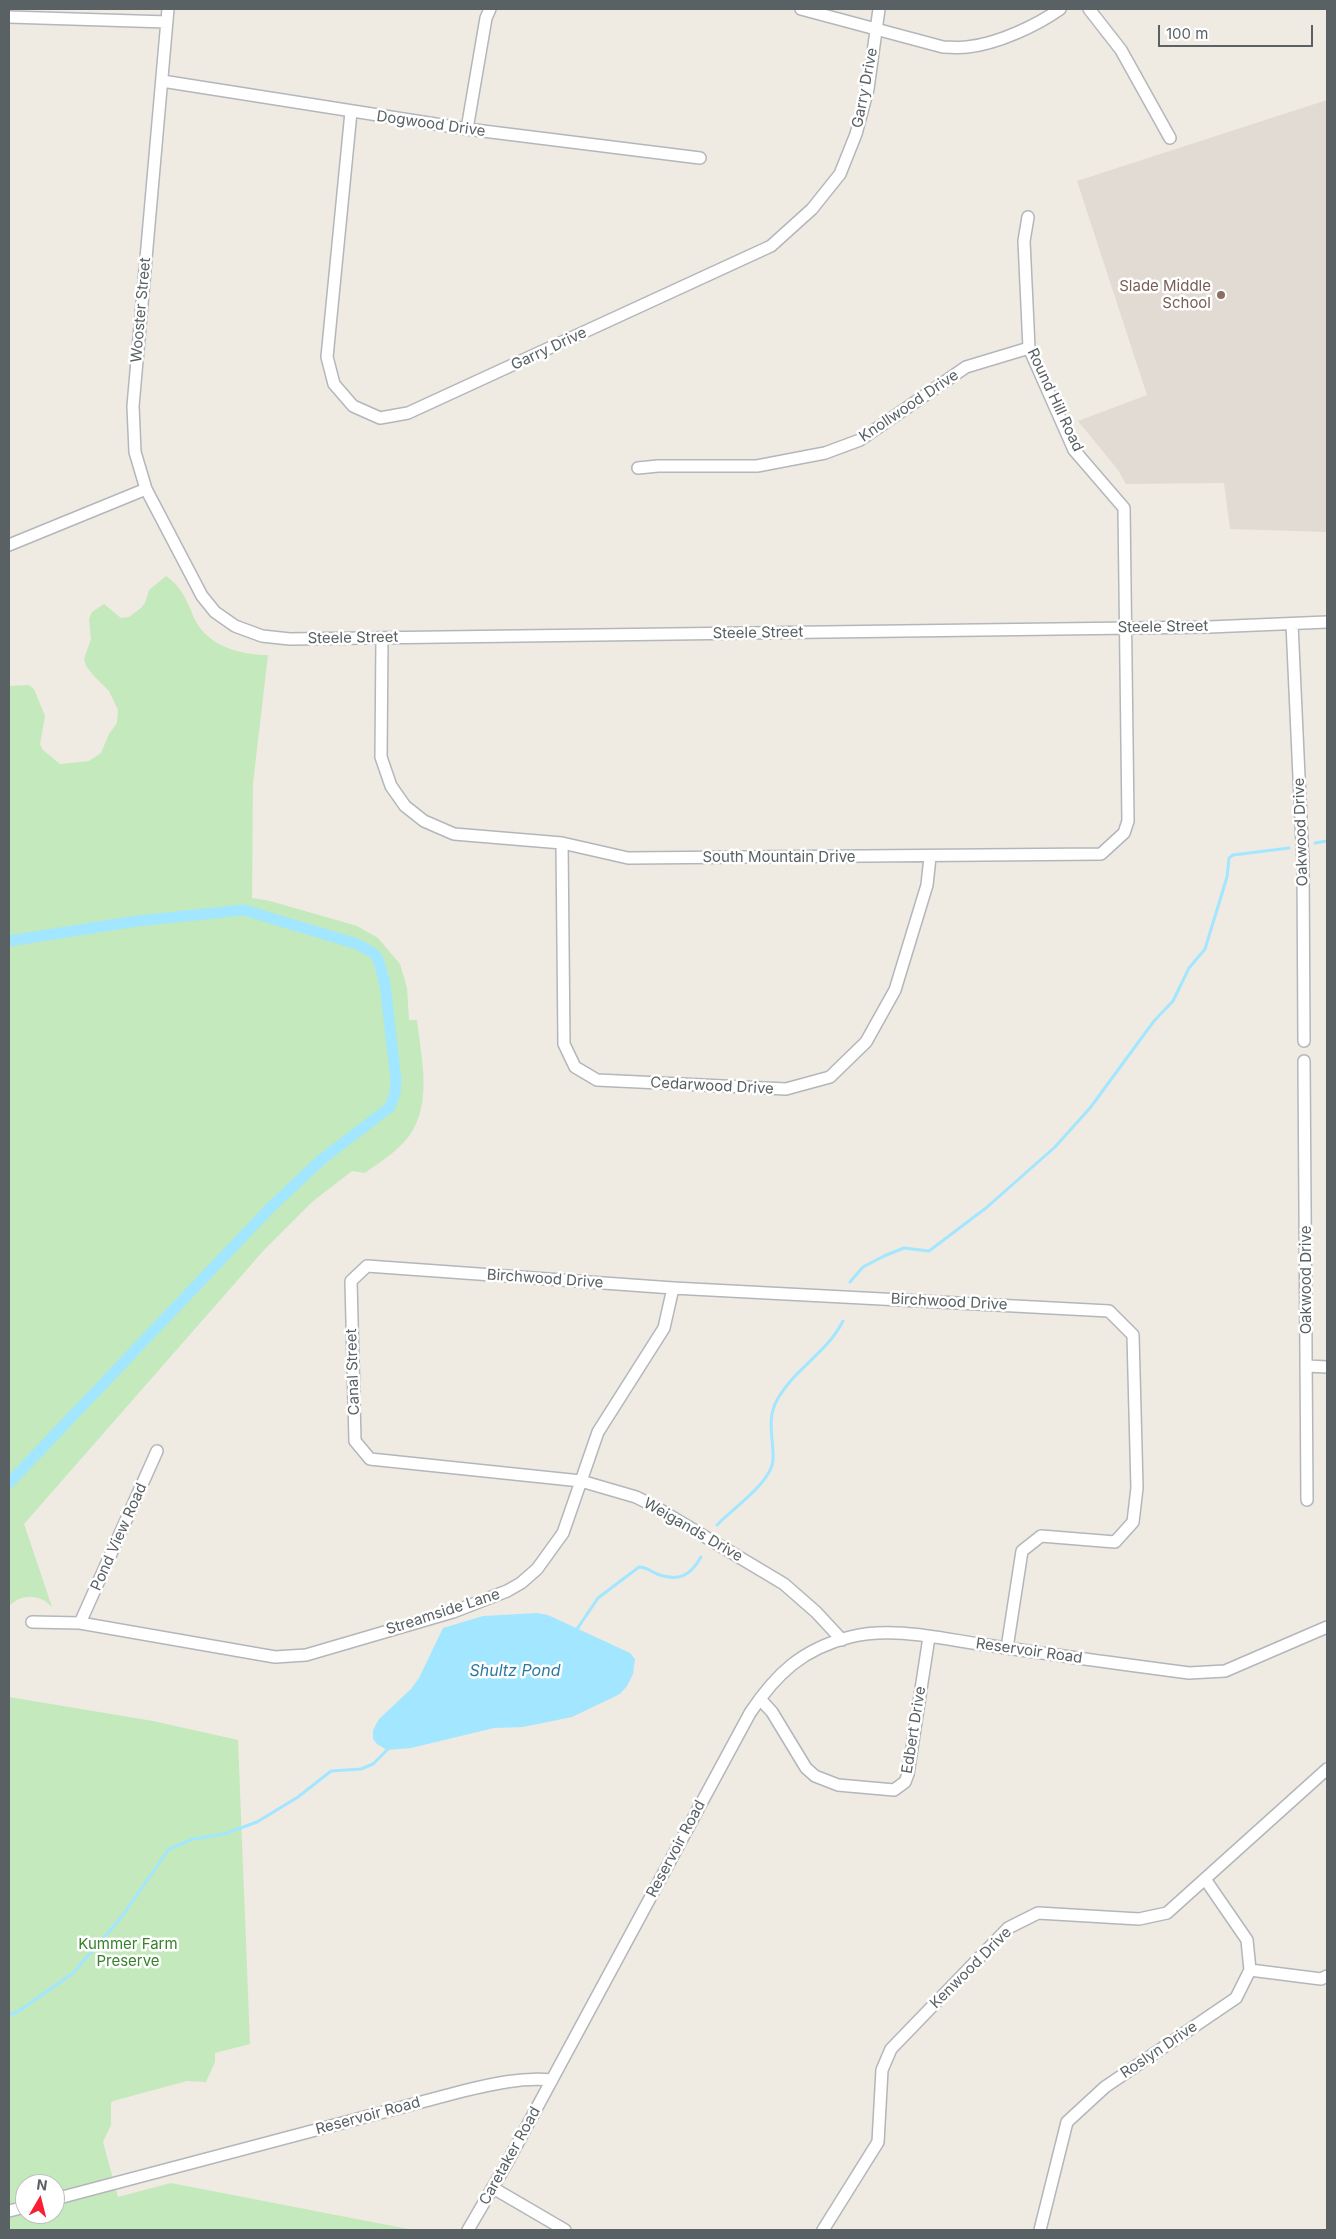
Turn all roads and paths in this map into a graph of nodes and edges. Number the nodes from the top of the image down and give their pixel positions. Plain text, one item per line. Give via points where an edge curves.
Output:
1 (168, 9) edge
2 (490, 9) edge
3 (801, 9) edge
4 (879, 9) edge
5 (1060, 9) edge
6 (1089, 9) edge
7 (9, 17) edge
8 (167, 22) junction
9 (876, 28) junction
10 (162, 82) junction
11 (351, 112) junction
12 (467, 129) junction
13 (1170, 138) dead end
14 (700, 158) dead end
15 (1028, 217) dead end
16 (1029, 348) junction
17 (638, 468) dead end
18 (146, 489) junction
19 (9, 545) edge
20 (202, 596) joint
21 (1327, 622) edge
22 (1292, 624) junction
23 (1125, 628) junction
24 (382, 638) junction
25 (562, 843) junction
26 (930, 857) junction
27 (1304, 1041) dead end
28 (1304, 1061) dead end
29 (351, 1281) joint
30 (673, 1288) junction
31 (1307, 1366) junction
32 (1327, 1367) edge
33 (158, 1451) dead end
34 (370, 1459) joint
35 (582, 1481) junction
36 (1307, 1500) dead end
37 (32, 1622) dead end
38 (80, 1623) junction
39 (1327, 1627) edge
40 (929, 1637) junction
41 (842, 1640) junction
42 (1007, 1648) junction
43 (760, 1698) junction
44 (1327, 1769) edge
45 (1205, 1879) junction
46 (1250, 1970) junction
47 (1327, 1976) edge
48 (552, 2080) junction
49 (493, 2188) junction
50 (65, 2196) edge
51 (468, 2230) edge
52 (565, 2230) edge
53 (823, 2230) edge
54 (1040, 2230) edge

1 - 8 street, Wooster Street
2 - 12 street
3 - 9 street
4 - 9 street, Garry Drive
5 - 9 street via 1047,19 1007,36 967,47 943,47
6 - 13 street via 1121,50
7 - 8 street
8 - 10 street, Wooster Street
9 - 11 street, Garry Drive via 868,89 856,134 840,174 812,209 771,246 408,413 380,418 353,406 334,384 327,358
10 - 11 street, Dogwood Drive
10 - 18 street, Wooster Street via 133,406 135,452
11 - 12 street, Dogwood Drive
12 - 14 street, Dogwood Drive
15 - 16 street, Round Hill Road via 1024,241
16 - 17 street, Knollwood Drive via 966,368 860,440 825,453 757,466
16 - 23 street, Round Hill Road via 1074,450 1124,508
18 - 19 street
18 - 20 street, Wooster Street
20 - 24 street, Steele Street via 215,612 235,626 262,636 290,639
21 - 22 street, Steele Street
22 - 23 street, Steele Street
22 - 27 street, Oakwood Drive via 1303,864
23 - 24 street, Steele Street
23 - 26 street, South Mountain Drive via 1128,821 1124,833 1101,854
24 - 25 street, South Mountain Drive via 380,757 391,786 405,806 424,821 454,834
25 - 26 street, South Mountain Drive via 628,858
25 - 26 street, Cedarwood Drive via 564,1044 575,1067 597,1080 786,1089 830,1077 866,1042 896,990 927,885
28 - 31 street, Oakwood Drive
29 - 30 street, Birchwood Drive via 367,1266
29 - 34 street, Canal Street via 355,1441
30 - 35 street, Streamside Lane via 664,1328 598,1432
30 - 42 street, Birchwood Drive via 1109,1311 1133,1334 1137,1488 1133,1522 1115,1542 1041,1536 1022,1551
31 - 32 street
31 - 36 street, Oakwood Drive
33 - 38 street, Pond View Road
34 - 35 street, Weigands Drive
35 - 38 street, Streamside Lane via 563,1533 537,1569 522,1583 453,1612 306,1655 266,1656
35 - 41 street, Weigands Drive via 652,1504 769,1574 794,1592
37 - 38 street, Streamside Lane
39 - 42 street, Reservoir Road via 1225,1672 1189,1673
40 - 41 street, Reservoir Road via 884,1633
40 - 42 street, Reservoir Road
40 - 43 street, Edbert Drive via 908,1774 905,1782 894,1790 838,1785 815,1776 806,1768
41 - 43 street, Reservoir Road via 812,1652 787,1668
43 - 48 street, Reservoir Road
44 - 45 street, Kenwood Drive
45 - 46 street via 1247,1940
45 - 53 street, Kenwood Drive via 1168,1913 1139,1919 1038,1913 1008,1928 891,2049 882,2070 878,2142
46 - 47 street via 1321,1979
46 - 54 street, Roslyn Drive via 1236,1998 1105,2087 1067,2122
48 - 49 street, Caretaker Road
48 - 50 street, Reservoir Road via 519,2080 463,2091
49 - 51 street, Caretaker Road
49 - 52 street

